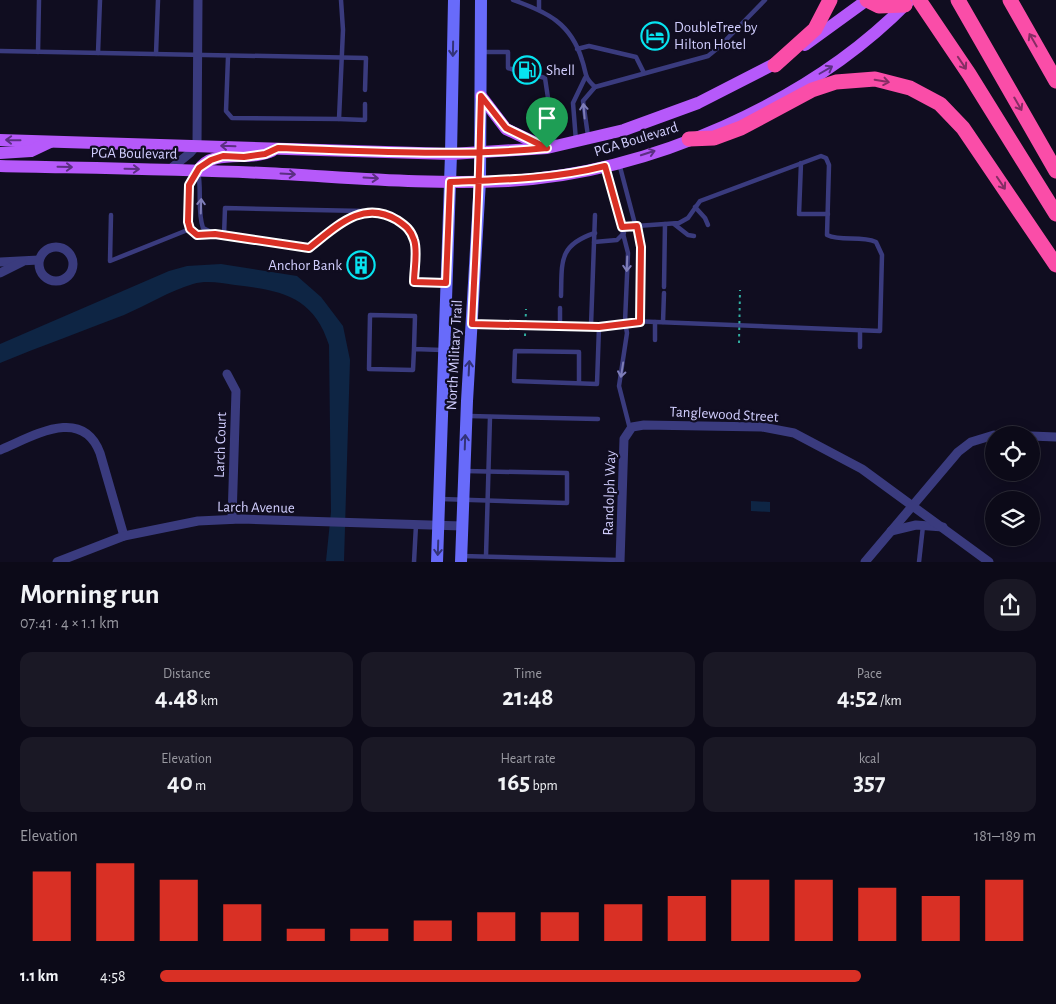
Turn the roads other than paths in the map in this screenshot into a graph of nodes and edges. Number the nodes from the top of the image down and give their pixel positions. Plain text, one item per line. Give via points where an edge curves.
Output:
1 (39, 0) edge
2 (100, 0) edge
3 (158, 0) edge
4 (198, 0) edge
5 (341, 0) edge
6 (454, 0) edge
7 (482, 0) edge
8 (513, 0) edge
9 (539, 0) edge
10 (765, 0) edge
11 (830, 0) edge
12 (867, 0) edge
13 (1010, 0) edge
14 (958, 1) edge
15 (911, 2) edge
16 (539, 9) junction
17 (577, 49) junction
18 (0, 51) edge
19 (38, 52) junction
20 (481, 52) junction
21 (98, 53) junction
22 (156, 54) junction
23 (198, 56) junction
24 (228, 57) junction
25 (340, 57) junction
26 (775, 65) junction
27 (517, 71) dead end
28 (644, 73) junction
29 (535, 75) dead end
30 (585, 78) junction
31 (1056, 81) edge
32 (594, 87) junction
33 (365, 90) dead end
34 (481, 96) junction
35 (365, 104) dead end
36 (340, 120) junction
37 (689, 139) junction
38 (0, 140) edge
39 (52, 141) junction
40 (582, 141) junction
41 (197, 145) junction
42 (551, 147) junction
43 (278, 148) junction
44 (0, 153) edge
45 (480, 153) junction
46 (451, 154) junction
47 (619, 162) junction
48 (801, 163) junction
49 (0, 166) edge
50 (605, 166) junction
51 (169, 170) junction
52 (198, 171) junction
53 (1056, 171) edge
54 (480, 181) junction
55 (450, 182) junction
56 (695, 207) junction
57 (366, 211) junction
58 (828, 214) junction
59 (1056, 214) edge
60 (111, 215) dead end
61 (595, 215) dead end
62 (665, 224) junction
63 (674, 224) junction
64 (708, 225) dead end
65 (637, 226) junction
66 (622, 227) junction
67 (190, 229) junction
68 (594, 233) junction
69 (624, 233) junction
70 (215, 234) junction
71 (224, 236) junction
72 (694, 236) dead end
73 (594, 242) junction
74 (39, 260) dead end
75 (26, 261) junction
76 (0, 262) edge
77 (1056, 265) edge
78 (0, 273) edge
79 (446, 283) junction
80 (664, 287) dead end
81 (664, 293) dead end
82 (561, 296) dead end
83 (560, 308) dead end
84 (625, 322) junction
85 (640, 322) junction
86 (656, 322) junction
87 (663, 322) junction
88 (472, 324) junction
89 (560, 326) junction
90 (591, 326) junction
91 (599, 327) junction
92 (860, 330) junction
93 (655, 340) dead end
94 (860, 346) dead end
95 (414, 349) junction
96 (444, 350) junction
97 (228, 374) dead end
98 (579, 383) junction
99 (466, 416) junction
100 (490, 417) junction
101 (598, 419) dead end
102 (631, 429) junction
103 (985, 436) edge
104 (1040, 436) edge
105 (1056, 437) edge
106 (0, 450) edge
107 (464, 471) junction
108 (487, 472) junction
109 (440, 499) junction
110 (463, 500) junction
111 (488, 500) junction
112 (913, 505) junction
113 (232, 519) junction
114 (416, 524) junction
115 (439, 525) junction
116 (462, 526) junction
117 (923, 526) junction
118 (943, 527) junction
119 (891, 531) junction
120 (124, 536) junction
121 (486, 556) junction
122 (461, 559) edge
123 (620, 561) edge
124 (57, 562) edge
125 (414, 562) edge
126 (438, 562) edge
127 (865, 562) edge
128 (919, 562) edge
129 (989, 562) edge

1 - 19 lane
2 - 21 lane
3 - 22 lane
4 - 23 street
5 - 25 lane via 343,30
6 -> 46 main road, North Military Trail
7 - 20 main road, North Military Trail
8 - 16 lane
9 - 16 lane
10 - 28 lane via 708,56
11 - 26 highway via 815,30
12 - 15 highway via 879,6
12 - 26 main road, PGA Boulevard
31 -> 13 highway
14 -> 53 highway
37 -> 15 main road, PGA Boulevard via 753,112 833,66 865,43
15 -> 59 highway via 935,23 970,74
16 - 17 lane via 554,18 572,36
17 - 28 lane via 589,46 636,57
17 - 30 lane via 583,60
18 - 19 lane
19 - 21 lane
20 - 27 lane via 508,52 508,68
20 - 34 main road, North Military Trail
21 - 22 lane
22 - 23 lane
23 - 24 lane
23 - 41 street
24 - 25 lane
24 - 36 lane via 226,111 232,118
25 - 33 lane via 366,58
25 - 36 lane
26 - 40 main road, PGA Boulevard via 698,103 624,130
28 - 32 lane
29 - 42 lane via 545,78
30 - 32 lane
30 - 40 lane via 573,103
40 -> 32 lane via 583,101
34 - 42 main road via 506,128
34 - 45 main road, North Military Trail
35 - 36 lane via 365,120
47 -> 37 main road, PGA Boulevard
37 -> 77 highway via 714,138 741,128 812,90 836,82 875,79 910,88 940,104 963,128
39 -> 38 main road, PGA Boulevard
39 - 41 main road, PGA Boulevard
39 - 44 main road via 31,151
40 - 42 main road, PGA Boulevard
43 -> 41 main road, PGA Boulevard
41 - 51 street
42 - 45 main road, PGA Boulevard
43 - 46 main road, PGA Boulevard
43 - 52 main road via 265,154 223,156 211,160
45 - 46 main road, PGA Boulevard
45 - 54 main road, North Military Trail
46 - 55 main road, North Military Trail
47 - 50 main road, PGA Boulevard
47 - 65 lane
48 - 56 lane via 700,201
48 - 58 lane via 799,214
48 - 58 lane via 821,156 826,158 829,165
49 -> 51 main road, PGA Boulevard
50 - 54 main road, PGA Boulevard via 509,181
50 - 66 lane
51 - 52 main road, PGA Boulevard
52 -> 55 main road, PGA Boulevard
52 - 67 lane via 189,185
70 -> 52 lane via 203,228 200,220
54 - 55 main road, PGA Boulevard
54 - 88 main road, North Military Trail
55 - 79 main road, North Military Trail
56 - 63 lane via 688,218
56 - 64 lane
57 - 71 lane via 344,221 309,248
57 - 71 lane via 225,208
57 - 79 lane via 387,214 408,227 415,241 414,282
58 - 92 lane via 827,235 868,239 876,242 882,255 880,331
60 - 67 lane via 110,261
61 - 68 lane
62 - 63 lane
62 - 65 lane
62 - 80 lane
63 - 72 lane
65 - 66 lane
65 - 85 lane via 641,247
66 - 69 lane
67 - 70 lane via 197,235
68 - 73 lane
68 - 82 lane via 573,243 565,252
69 - 73 lane via 616,240
69 -> 84 lane via 628,253
70 - 71 lane
73 - 90 lane
74 - 75 street
75 - 76 street
75 - 78 street
79 - 96 main road, North Military Trail
81 - 87 lane
83 - 89 lane
84 - 85 lane
84 - 91 lane
84 -> 102 lane via 627,333 619,386
85 - 86 lane
86 - 87 lane
86 - 93 lane
87 - 92 lane
88 - 89 lane
99 -> 88 main road, North Military Trail
89 - 90 lane
90 - 91 lane
91 - 98 lane via 597,384
92 - 94 lane
95 - 95 lane via 415,316 370,315 369,369 413,370
95 - 96 lane
96 - 109 main road, North Military Trail
97 - 113 street, Larch Court via 236,391
98 - 98 lane via 514,381 515,351 579,352
99 - 100 lane
107 -> 99 main road, North Military Trail
100 - 101 lane
100 - 108 lane
102 - 112 street, Tanglewood Street via 644,425 778,429 805,438 862,469
102 - 123 street, Randolph Way via 624,439
103 - 112 street via 964,446
104 - 105 street
106 - 120 street via 59,427 84,431 100,452
107 - 108 lane
107 - 110 main road, North Military Trail
108 - 111 lane
108 - 111 lane via 567,473 567,503
109 - 110 lane
109 - 115 main road, North Military Trail
110 - 111 lane
110 - 116 main road, North Military Trail
111 - 121 lane
112 - 118 street, Tanglewood Street
112 - 119 street
113 - 114 street, Larch Avenue
113 - 120 street, Larch Avenue via 166,526
114 - 115 street, Larch Avenue
114 - 125 lane
115 - 116 street, Larch Avenue
115 -> 126 main road, North Military Trail
116 - 122 main road, North Military Trail
117 - 118 street
117 - 119 street
117 - 128 lane
118 - 129 street, Tanglewood Street
119 - 127 street
120 - 124 street, Larch Avenue
121 - 122 lane
121 - 123 lane

